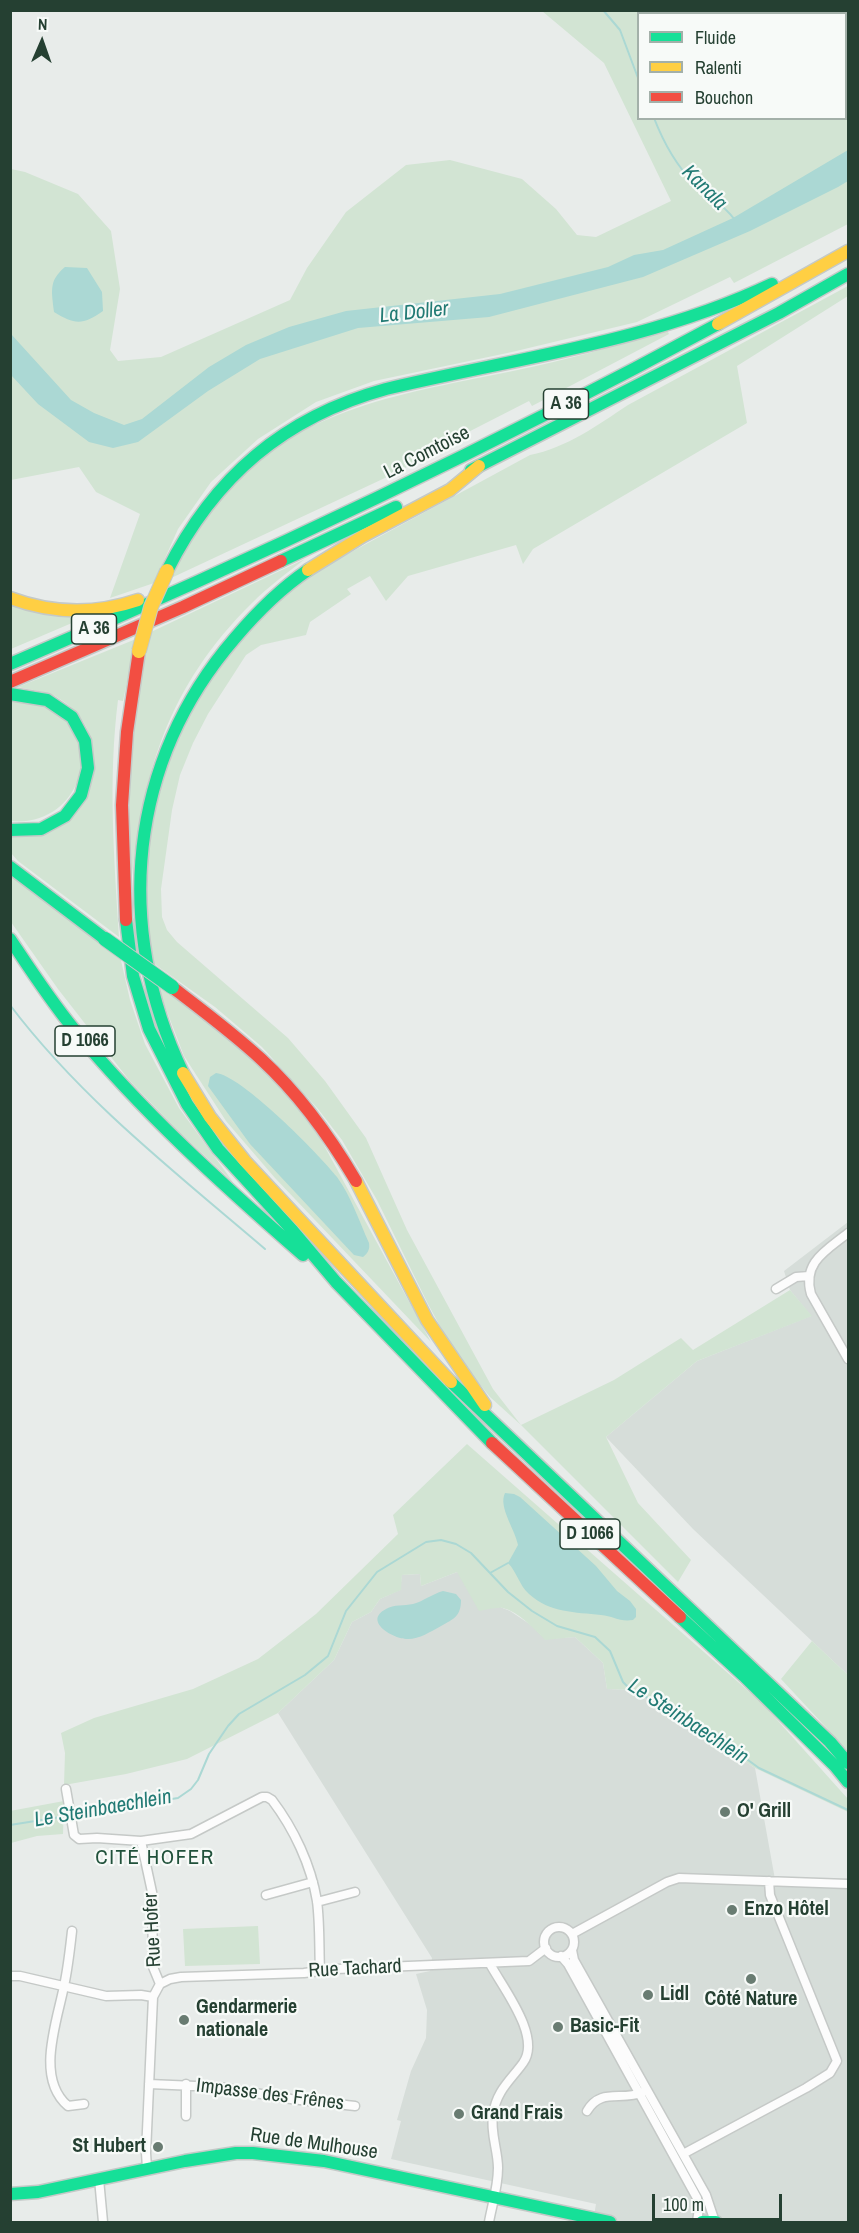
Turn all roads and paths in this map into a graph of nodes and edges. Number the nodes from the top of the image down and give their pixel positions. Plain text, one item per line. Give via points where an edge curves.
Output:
1 (849, 251) edge
2 (828, 263) junction
3 (849, 274) edge
4 (479, 466) junction
5 (176, 593) junction
6 (10, 598) edge
7 (10, 664) edge
8 (10, 682) edge
9 (10, 694) edge
10 (10, 830) edge
11 (10, 867) edge
12 (10, 939) edge
13 (14, 948) edge
14 (849, 1233) edge
15 (809, 1276) junction
16 (336, 1282) junction
17 (776, 1289) dead end
18 (849, 1359) edge
19 (509, 1435) junction
20 (849, 1763) edge
21 (849, 1782) edge
22 (66, 1789) dead end
23 (141, 1841) junction
24 (769, 1881) junction
25 (313, 1882) junction
26 (849, 1884) edge
27 (355, 1892) dead end
28 (266, 1895) dead end
29 (317, 1902) junction
30 (72, 1931) dead end
31 (572, 1934) junction
32 (546, 1948) junction
33 (572, 1950) junction
34 (561, 1956) junction
35 (490, 1964) junction
36 (320, 1971) junction
37 (10, 1976) edge
38 (160, 1984) junction
39 (64, 1987) junction
40 (153, 1997) junction
41 (149, 2084) junction
42 (186, 2084) junction
43 (643, 2092) junction
44 (84, 2104) dead end
45 (355, 2106) dead end
46 (587, 2111) dead end
47 (186, 2116) dead end
48 (682, 2154) junction
49 (147, 2168) junction
50 (99, 2179) junction
51 (10, 2194) edge
52 (494, 2196) junction
53 (715, 2222) edge
54 (103, 2223) edge
55 (489, 2223) edge
56 (610, 2223) edge
57 (697, 2223) edge
58 (702, 2223) edge

1 - 2 main road, La Comtoise / A 36
2 - 5 main road, La Comtoise / A 36 via 618,378 443,467
2 - 16 main road, bridge via 806,266 758,291 646,332 391,388 345,403 300,424 240,467 193,523 176,550 151,608 139,651 127,732 122,805 125,913 133,976 149,1029 187,1104 219,1149
3 - 4 main road, La Comtoise / A 36
4 - 8 main road, La Comtoise / A 36 via 302,552
4 - 19 main road via 454,488 311,567 255,613 225,647 193,694 157,770 145,815 139,903 143,952 154,998 172,1051 198,1100 227,1141 325,1249 465,1396
5 - 6 main road via 86,612 31,607
5 - 7 main road, La Comtoise / A 36
9 - 10 main road via 35,695 68,713 83,734 89,761 85,788 63,817 40,829
11 - 19 main road, D 1066, bridge via 240,1040 309,1110 345,1162 436,1335
12 - 13 main road, D 1066
13 - 16 main road, D 1066 via 109,1070 159,1124
14 - 15 street via 819,1256
15 - 17 street via 796,1277
15 - 18 street via 811,1294
16 - 21 main road, D 1066 via 496,1447 744,1676
19 - 20 main road, D 1066
22 - 23 street via 74,1835 79,1839
23 - 25 street via 191,1834 267,1797 297,1840
23 - 38 street, Rue Hofer via 152,1892 153,1967
24 - 26 street
24 - 31 street via 679,1878
24 - 48 street via 773,1904 837,2061 830,2073 814,2083
25 - 28 street
25 - 29 street
27 - 29 street
29 - 36 street
30 - 39 street
31 - 32 street via 565,1928 552,1929 545,1939
31 - 33 street
32 - 34 street via 552,1955
32 - 35 street, Rue Tachard via 528,1961
33 - 34 street
33 - 43 street
34 - 43 street
35 - 36 street, Rue Tachard
35 - 52 street via 526,2030 529,2044 523,2064 508,2079 495,2103 492,2129 499,2166
36 - 38 street, Rue Tachard via 181,1977
37 - 39 street
38 - 40 street, Rue Hofer
39 - 40 street via 106,1996
39 - 44 street via 50,2048 52,2074 59,2098 68,2106
40 - 41 street, Rue Hofer
41 - 42 street, Impasse des Frênes
41 - 49 street, Rue Hofer
42 - 45 street, Impasse des Frênes
42 - 47 street, Impasse des Frênes
43 - 46 street via 602,2097 593,2101
43 - 48 street
43 - 57 street via 697,2198
48 - 53 street via 706,2195
49 - 50 main road, Rue de Mulhouse
49 - 52 main road, Rue de Mulhouse via 236,2153 272,2154
50 - 51 main road, Rue de Mulhouse
50 - 54 street
52 - 55 street
52 - 56 main road, Rue de Mulhouse
53 - 58 main road

